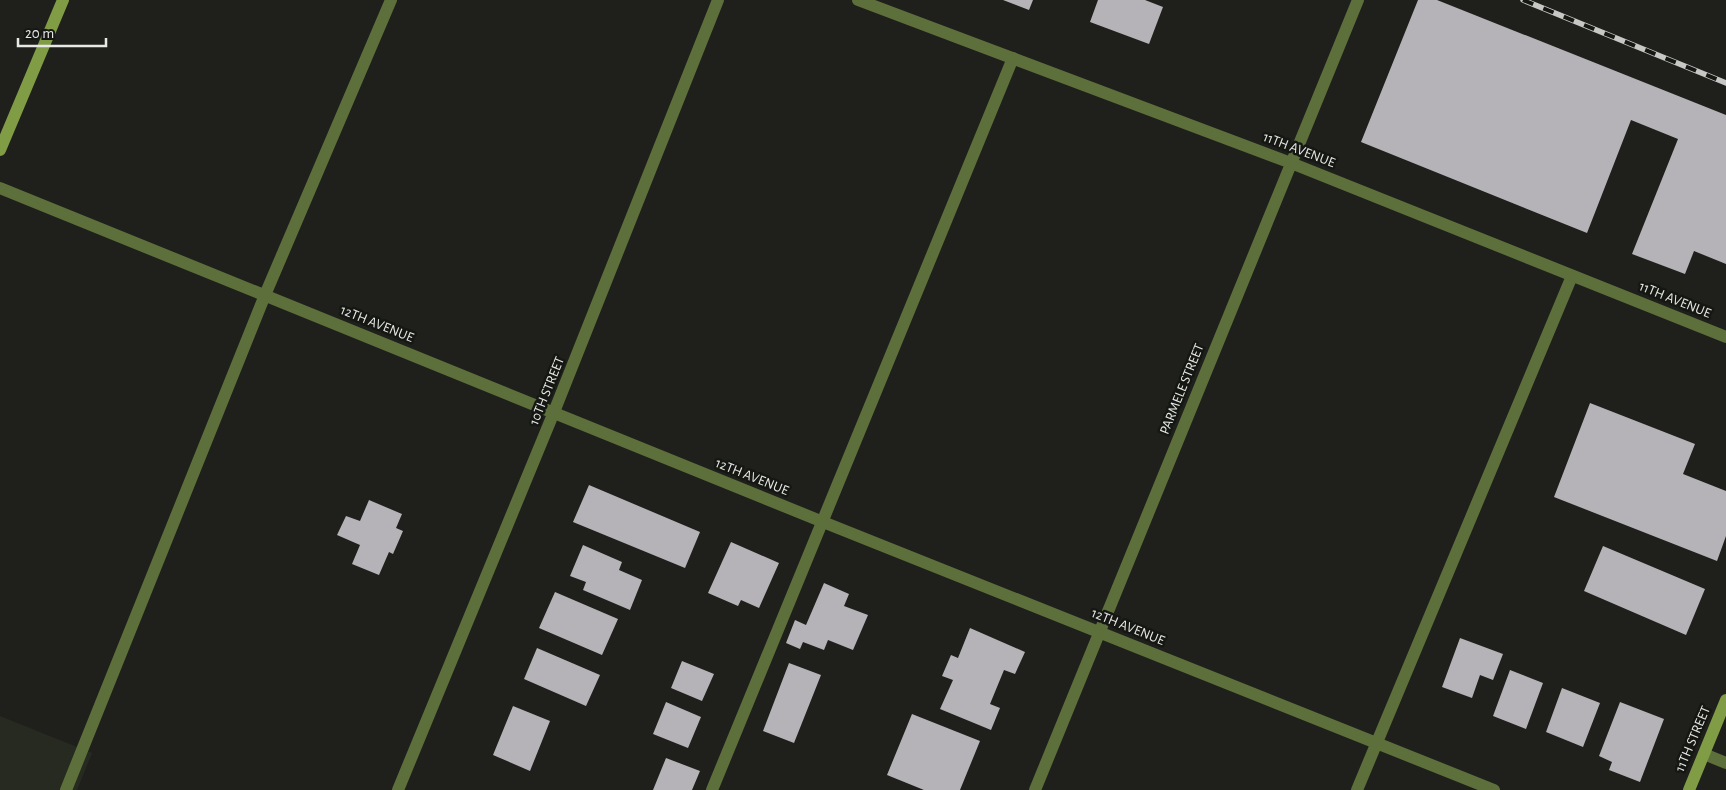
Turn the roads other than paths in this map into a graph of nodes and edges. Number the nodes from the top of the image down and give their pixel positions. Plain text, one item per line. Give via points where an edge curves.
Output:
1 (63, 0) edge
2 (391, 0) edge
3 (718, 0) edge
4 (858, 0) edge
5 (1358, 0) edge
6 (1012, 58) junction
7 (0, 150) edge
8 (1291, 163) junction
9 (0, 188) edge
10 (1572, 276) junction
11 (265, 296) junction
12 (1726, 337) edge
13 (554, 412) junction
14 (823, 522) junction
15 (1099, 631) junction
16 (1726, 700) edge
17 (1375, 744) junction
18 (1704, 754) junction
19 (1726, 763) edge
20 (66, 790) edge
21 (398, 790) edge
22 (712, 790) edge
23 (1035, 790) edge
24 (1357, 790) edge
25 (1494, 790) edge
26 (1689, 790) edge

1 - 7 street
2 - 11 street
3 - 13 street, 10TH STREET
4 - 6 street, 11TH AVENUE
5 - 8 street, PARMELE STREET
6 - 8 street, 11TH AVENUE
6 - 14 street
8 - 10 street, 11TH AVENUE
8 - 15 street, PARMELE STREET
9 - 11 street, 12TH AVENUE
10 - 12 street, 11TH AVENUE
10 - 17 street
11 - 13 street, 12TH AVENUE
11 - 20 street
13 - 14 street, 12TH AVENUE
13 - 21 street, 10TH STREET
14 - 15 street, 12TH AVENUE
14 - 22 street
15 - 17 street, 12TH AVENUE
15 - 23 street, PARMELE STREET
16 - 18 street, 11TH STREET
17 - 24 street
17 - 25 street, 12TH AVENUE
18 - 19 street
18 - 26 street, 11TH STREET

